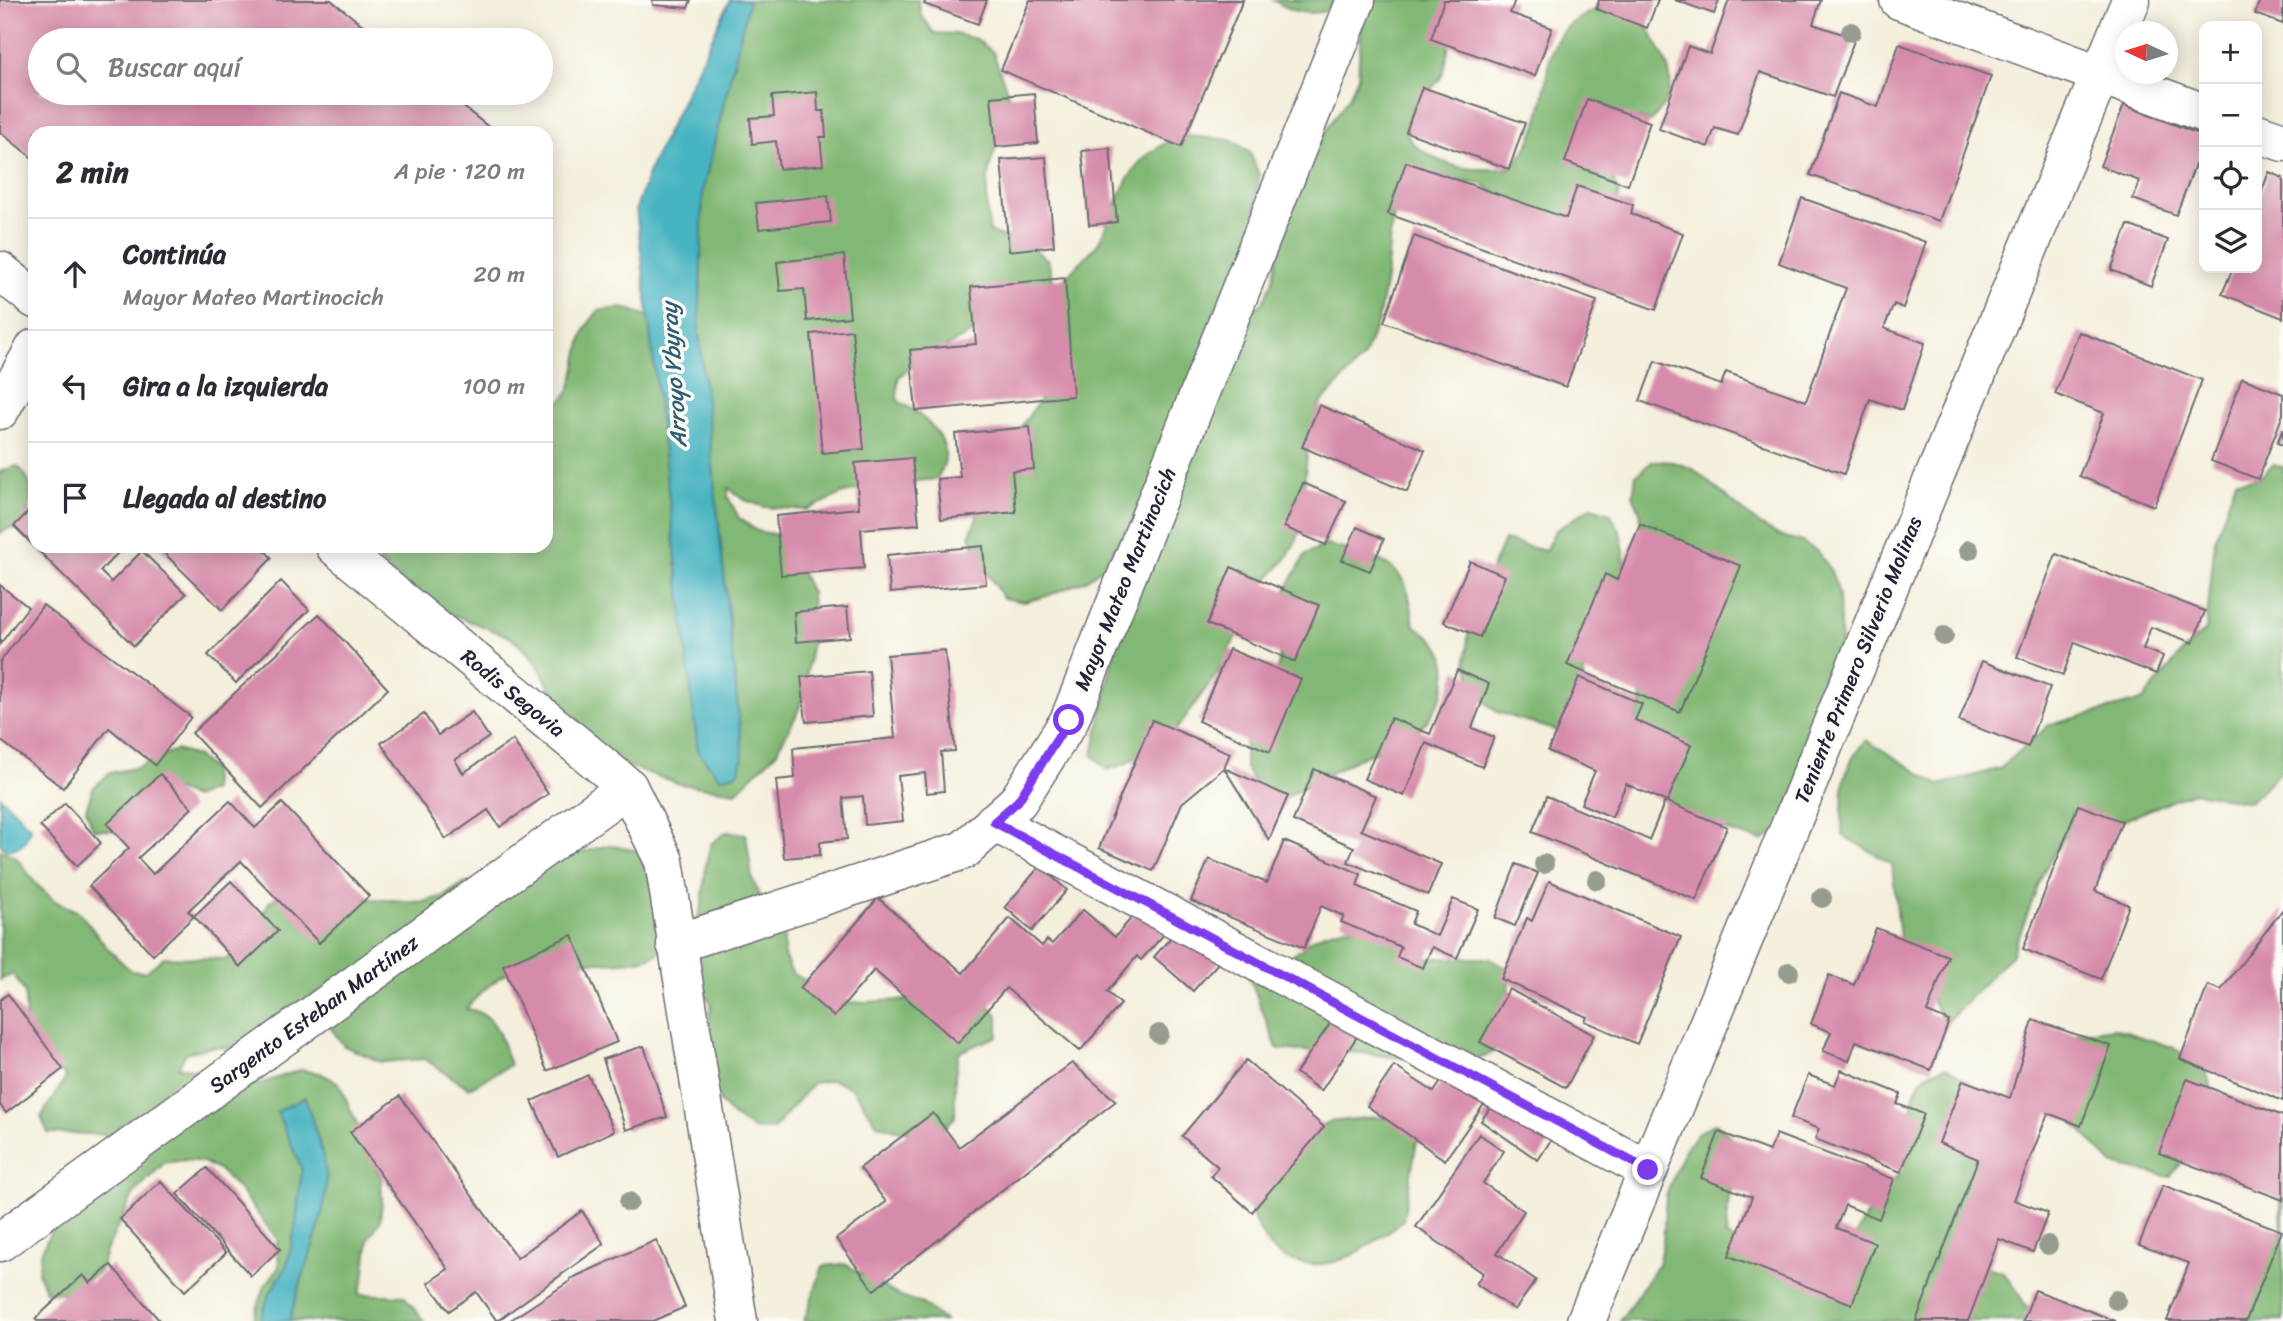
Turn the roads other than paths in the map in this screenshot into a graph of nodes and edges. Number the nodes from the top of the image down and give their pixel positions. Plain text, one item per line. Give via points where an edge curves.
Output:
1 (1356, 0) edge
2 (1899, 0) edge
3 (2131, 0) edge
4 (2099, 74) junction
5 (2199, 111) edge
6 (2262, 135) edge
7 (2283, 142) edge
8 (0, 271) edge
9 (28, 293) edge
10 (28, 360) edge
11 (0, 410) edge
12 (344, 553) edge
13 (628, 787) junction
14 (994, 822) junction
15 (677, 944) junction
16 (1648, 1170) junction
17 (0, 1242) edge
18 (738, 1321) edge
19 (1586, 1321) edge

1 - 14 street, Mayor Mateo Martinocich via 1069,720 1018,801
2 - 4 street
3 - 4 street, Teniente Primero Silverio Molinas
4 - 5 street
4 - 16 street, Teniente Primero Silverio Molinas
6 - 7 street
8 - 9 street
10 - 11 street
12 - 13 street, Rodis Segovia
13 - 15 street, Rodis Segovia via 664,861
13 - 17 street, Sargento Esteban Martínez
14 - 15 street, Mayor Mateo Martinocich via 964,850
14 - 16 street
15 - 18 street, Rodis Segovia
16 - 19 street, Teniente Primero Silverio Molinas

